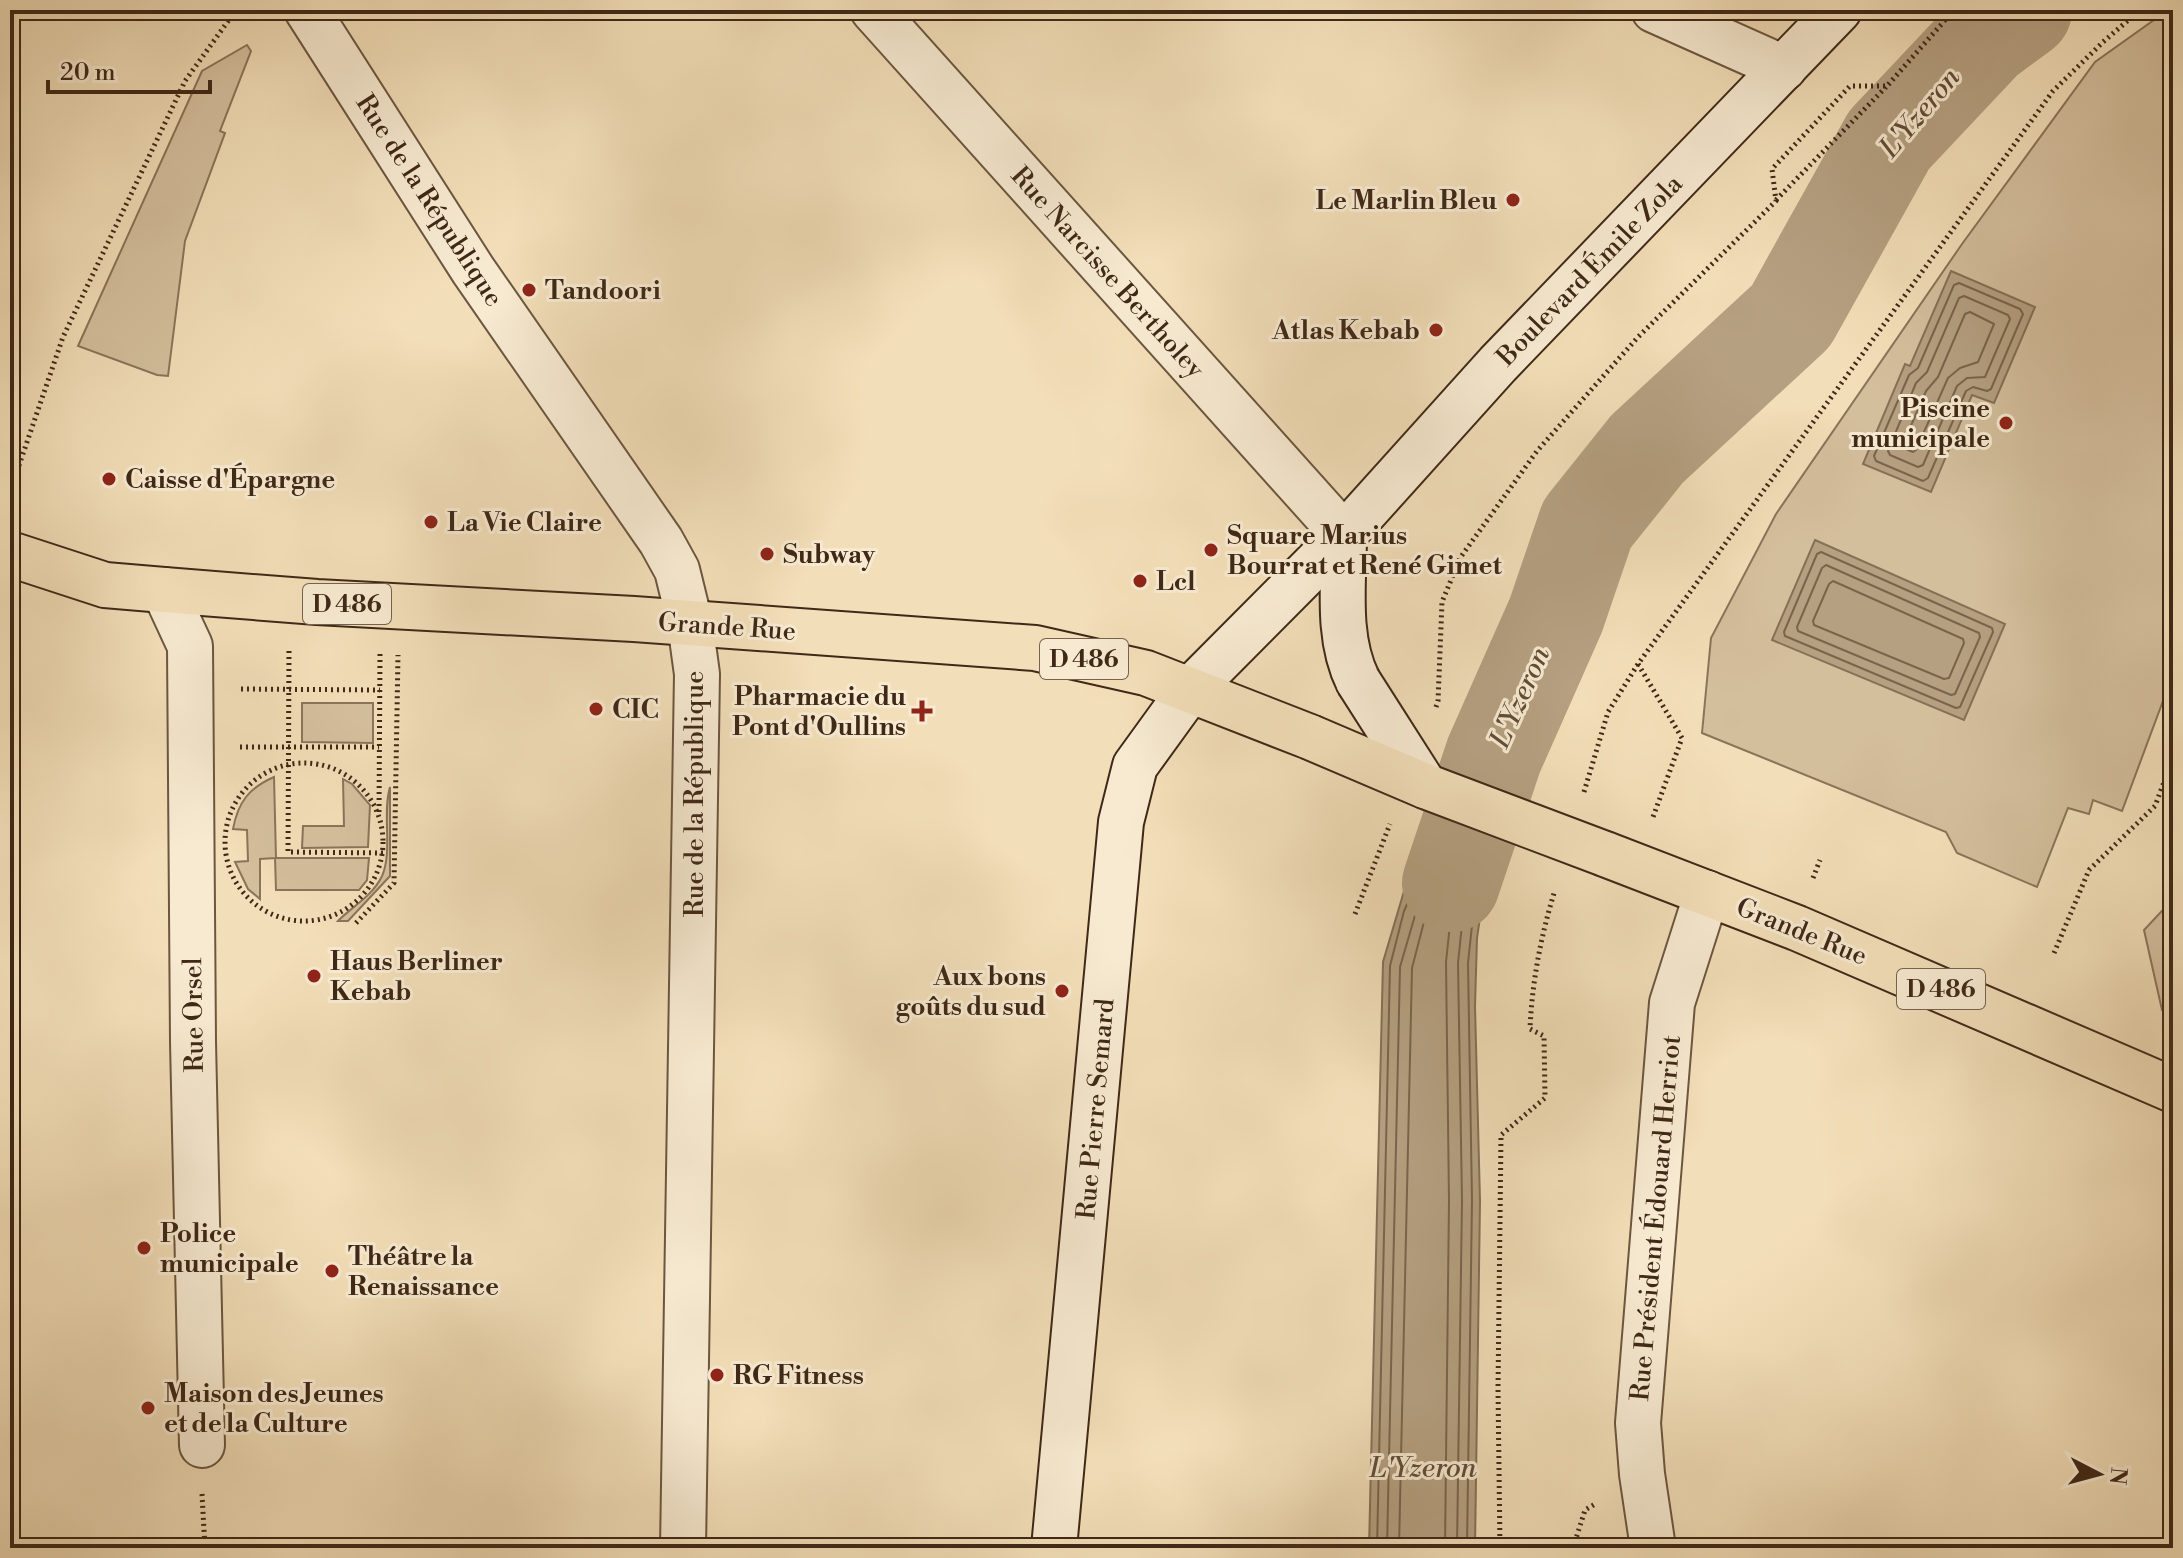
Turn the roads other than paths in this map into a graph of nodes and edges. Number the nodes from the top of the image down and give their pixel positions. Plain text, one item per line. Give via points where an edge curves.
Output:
1 (307, 10) edge
2 (873, 10) edge
3 (1654, 10) edge
4 (1839, 10) edge
5 (1784, 68) junction
6 (1344, 535) junction
7 (10, 554) edge
8 (164, 590) junction
9 (690, 623) junction
10 (1190, 690) junction
11 (1410, 800) junction
12 (1707, 893) junction
13 (2173, 1090) edge
14 (202, 1445) dead end
15 (683, 1548) edge
16 (1054, 1548) edge
17 (1653, 1548) edge

1 - 9 street, Rue de la République via 473,270 661,541 677,570
2 - 6 street, Rue Narcisse Bertholey
3 - 5 street
4 - 5 street, Boulevard Émile Zola
5 - 6 street, Boulevard Émile Zola via 1498,364
6 - 10 street, Boulevard Émile Zola
6 - 11 street, bridge via 1350,664
7 - 8 main road, Grande Rue / D 486 via 105,585
8 - 9 main road, Grande Rue / D 486
8 - 14 street, Rue Orsel via 190,646
9 - 10 main road, Grande Rue / D 486 via 1035,648 1146,673
9 - 15 street, Rue de la République via 697,674
10 - 11 main road, Grande Rue / D 486, bridge via 1310,737
10 - 16 street, Rue Pierre Semard via 1135,766 1121,822
11 - 12 main road, Grande Rue / D 486, bridge via 1620,860
12 - 13 main road, Grande Rue / D 486
12 - 17 street, Rue Président Édouard Herriot via 1672,1003 1638,1423

